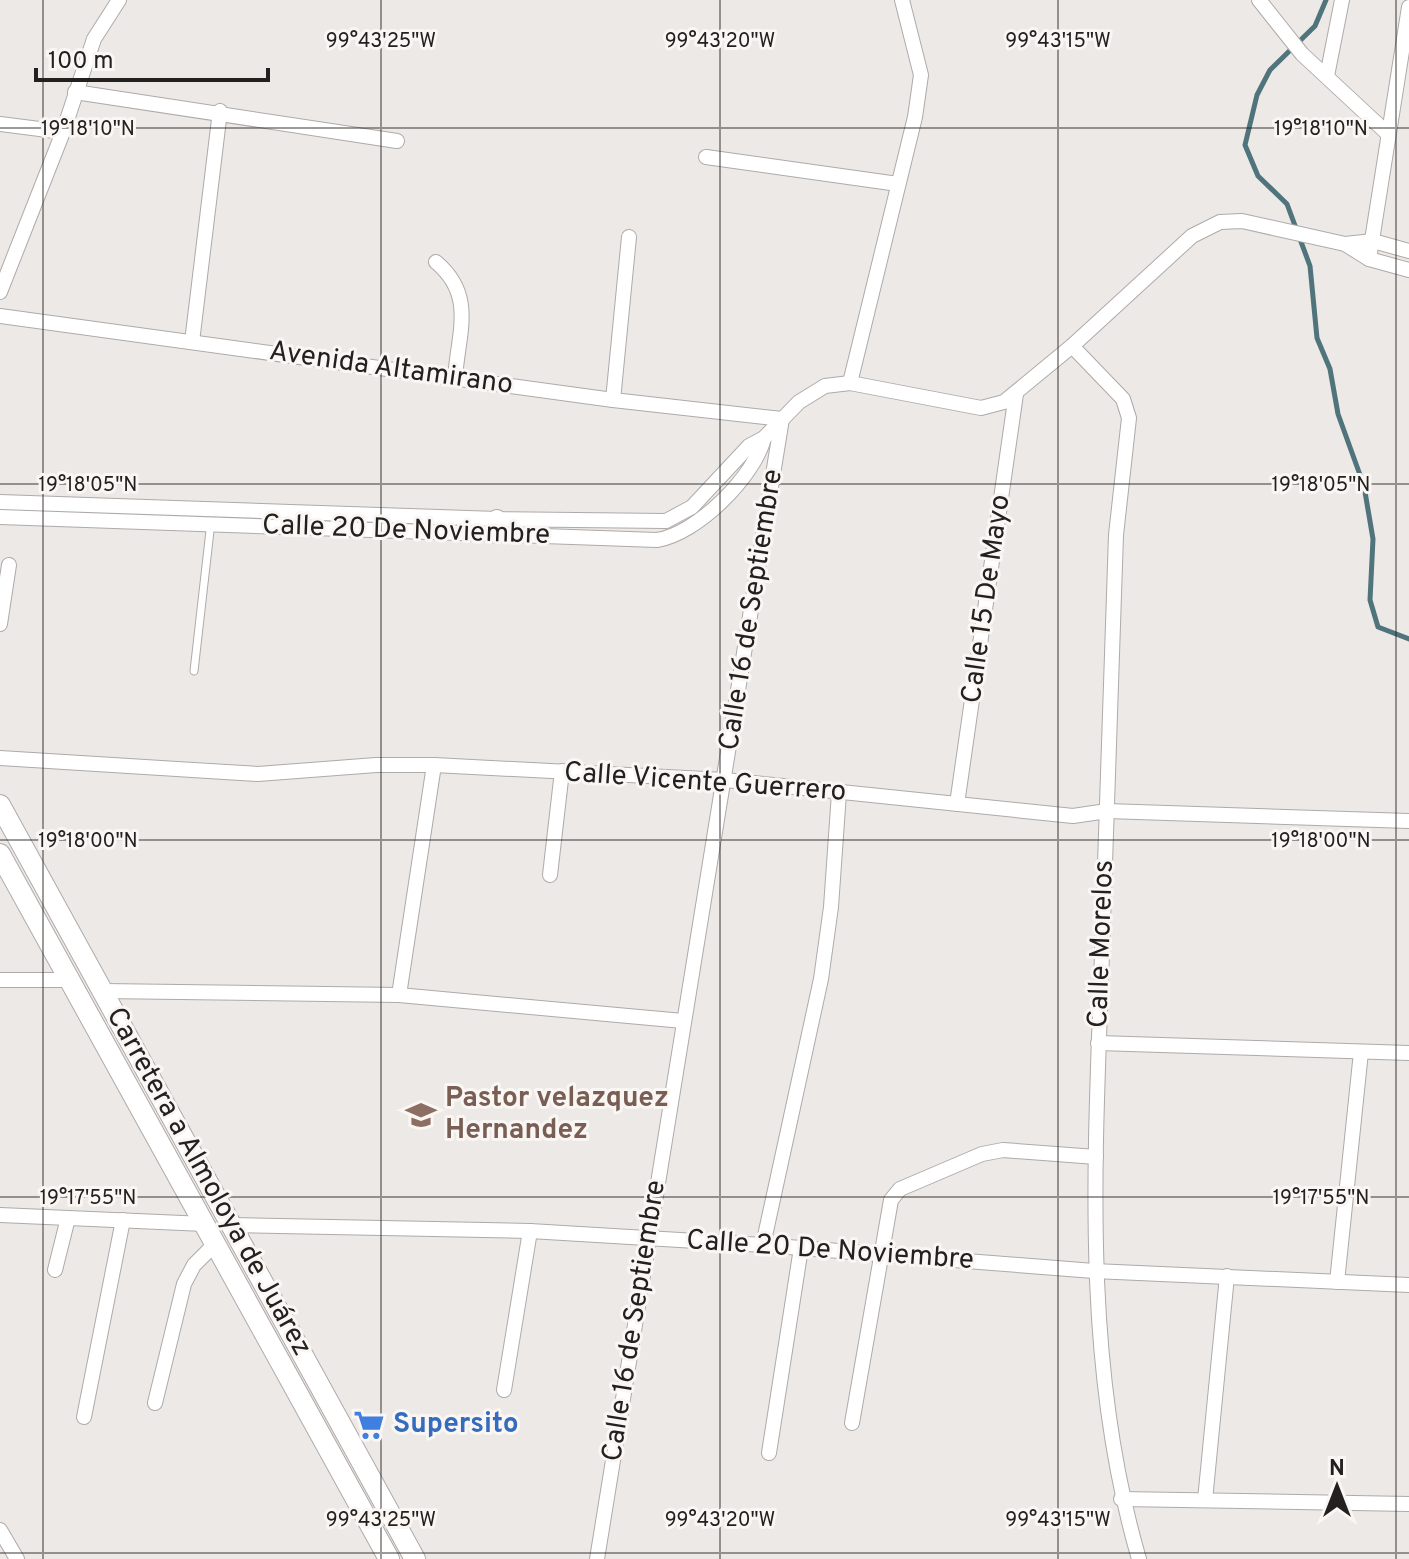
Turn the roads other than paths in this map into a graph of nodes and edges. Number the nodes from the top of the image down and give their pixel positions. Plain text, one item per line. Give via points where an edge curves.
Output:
1 (119, 0) edge
2 (902, 0) edge
3 (1259, 0) edge
4 (1342, 0) edge
5 (1409, 7) edge
6 (1327, 76) junction
7 (75, 92) junction
8 (220, 111) junction
9 (0, 124) edge
10 (63, 132) junction
11 (1387, 133) junction
12 (397, 141) dead end
13 (706, 157) dead end
14 (898, 184) junction
15 (629, 237) dead end
16 (1373, 241) junction
17 (1345, 244) junction
18 (1409, 251) edge
19 (1369, 259) junction
20 (436, 262) dead end
21 (1409, 270) edge
22 (0, 292) edge
23 (0, 316) edge
24 (192, 342) junction
25 (1072, 346) junction
26 (455, 377) junction
27 (850, 383) junction
28 (1016, 394) junction
29 (613, 400) junction
30 (782, 419) junction
31 (0, 502) edge
32 (0, 517) edge
33 (211, 518) junction
34 (9, 565) dead end
35 (0, 624) edge
36 (194, 671) dead end
37 (0, 758) edge
38 (434, 765) junction
39 (562, 771) junction
40 (725, 780) junction
41 (839, 793) junction
42 (957, 804) junction
43 (0, 805) edge
44 (1107, 811) junction
45 (1409, 821) edge
46 (0, 854) edge
47 (550, 875) dead end
48 (0, 980) edge
49 (69, 980) junction
50 (103, 991) junction
51 (399, 995) junction
52 (683, 1021) junction
53 (1098, 1043) junction
54 (1361, 1052) junction
55 (1409, 1053) edge
56 (1096, 1157) junction
57 (0, 1215) edge
58 (68, 1218) junction
59 (123, 1220) junction
60 (205, 1224) junction
61 (231, 1225) junction
62 (530, 1231) junction
63 (648, 1239) junction
64 (216, 1243) junction
65 (763, 1245) junction
66 (801, 1248) junction
67 (882, 1254) junction
68 (55, 1270) dead end
69 (1094, 1271) junction
70 (1227, 1276) junction
71 (1337, 1282) junction
72 (1409, 1285) edge
73 (321, 1387) junction
74 (504, 1390) dead end
75 (302, 1398) junction
76 (155, 1403) dead end
77 (84, 1417) dead end
78 (852, 1423) dead end
79 (769, 1453) dead end
80 (1121, 1499) junction
81 (1205, 1500) junction
82 (1409, 1504) edge
83 (0, 1530) edge
84 (17, 1559) edge
85 (389, 1559) edge
86 (415, 1559) edge
87 (597, 1559) edge
88 (1139, 1559) edge

1 - 7 street via 94,39
2 - 14 street via 921,75
3 - 6 street
4 - 6 street
5 - 11 street
6 - 11 street
7 - 8 street
7 - 10 street
8 - 12 street
8 - 24 street
9 - 10 street
10 - 22 street
11 - 16 street
13 - 14 street
14 - 27 street
15 - 29 street
16 - 17 street, Calle 20 De Noviembre
16 - 18 street
16 - 19 street
17 - 19 street, Calle 20 De Noviembre
17 - 25 street, Calle 20 De Noviembre via 1233,221 1206,228
19 - 21 street, Calle 20 De Noviembre
20 - 26 street via 454,277 462,296
23 - 24 street, Avenida Altamirano
24 - 26 street, Avenida Altamirano
25 - 28 street, Calle 20 De Noviembre
25 - 44 street, Calle Morelos via 1123,399 1129,418 1116,535
26 - 29 street, Avenida Altamirano
27 - 28 street, Calle 20 De Noviembre via 981,408
27 - 30 street, Calle 20 De Noviembre via 817,389
28 - 42 street, Calle 15 De Mayo
29 - 30 street, Avenida Altamirano
30 - 33 street, Calle 20 De Noviembre via 692,507 666,521 496,526
30 - 40 street, Calle 16 de Septiembre
31 - 33 street, Calle 20 De Noviembre
32 - 33 street, Calle 20 De Noviembre
33 - 36 lane
34 - 35 street
37 - 38 street, Calle Vicente Guerrero via 267,774
38 - 39 street, Calle Vicente Guerrero
38 - 51 street
39 - 40 street, Calle Vicente Guerrero
39 - 47 street
40 - 41 street, Calle Vicente Guerrero
40 - 52 street, Calle 16 de Septiembre
41 - 42 street, Calle Vicente Guerrero
41 - 65 street via 821,979
42 - 44 street, Calle Vicente Guerrero via 1073,816
43 - 50 main road, Carretera a Almoloya de Juárez
44 - 45 street, Calle Vicente Guerrero
44 - 53 street, Calle Morelos
46 - 49 main road, Carretera a Almoloya de Juárez
48 - 49 street
49 - 60 main road, Carretera a Almoloya de Juárez
50 - 51 street
50 - 61 main road, Carretera a Almoloya de Juárez
51 - 52 street
52 - 63 street, Calle 16 de Septiembre
53 - 54 street
53 - 56 street, Calle Morelos
54 - 55 street
54 - 71 street
56 - 67 street via 1003,1150 900,1189 891,1200
56 - 69 street, Calle Morelos
57 - 58 street
58 - 59 street
58 - 68 street
59 - 60 street
59 - 77 street
60 - 64 main road, Carretera a Almoloya de Juárez
61 - 62 street, Calle 20 De Noviembre
61 - 73 main road, Carretera a Almoloya de Juárez
62 - 63 street, Calle 20 De Noviembre
62 - 74 street
63 - 65 street, Calle 20 De Noviembre
63 - 87 street, Calle 16 de Septiembre
64 - 75 main road, Carretera a Almoloya de Juárez
64 - 76 street via 184,1284
65 - 66 street, Calle 20 De Noviembre
66 - 67 street, Calle 20 De Noviembre
66 - 79 street
67 - 69 street, Calle 20 De Noviembre
67 - 78 street
69 - 70 street, Calle 20 De Noviembre
69 - 80 street, Calle Morelos via 1107,1418
70 - 71 street, Calle 20 De Noviembre
70 - 81 street
71 - 72 street, Calle 20 De Noviembre
73 - 75 main road
73 - 86 main road, Carretera a Almoloya de Juárez
75 - 85 main road, Carretera a Almoloya de Juárez
80 - 81 street
80 - 88 street, Calle Morelos
81 - 82 street
83 - 84 street

